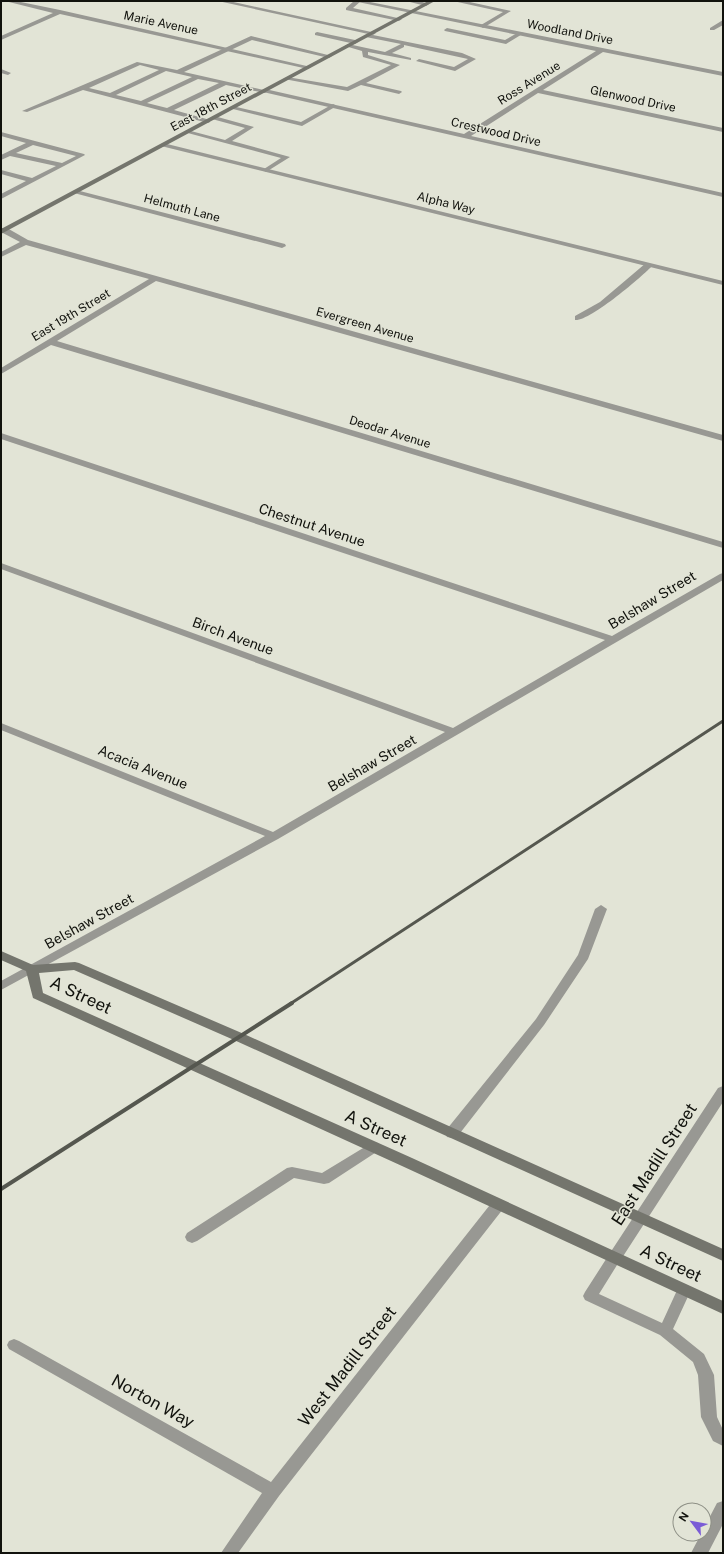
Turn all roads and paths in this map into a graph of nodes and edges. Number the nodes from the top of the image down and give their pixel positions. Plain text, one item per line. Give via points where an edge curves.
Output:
1 (8, 1) edge
2 (221, 1) edge
3 (357, 1) edge
4 (410, 1) edge
5 (456, 1) edge
6 (429, 3) edge
7 (60, 12) junction
8 (412, 12) junction
9 (399, 19) junction
10 (723, 22) edge
11 (482, 26) junction
12 (712, 29) dead end
13 (447, 30) dead end
14 (520, 33) junction
15 (317, 34) dead end
16 (370, 34) junction
17 (1, 38) edge
18 (355, 42) junction
19 (348, 46) junction
20 (402, 46) dead end
21 (226, 49) junction
22 (365, 49) junction
23 (603, 50) junction
24 (386, 54) junction
25 (329, 56) junction
26 (409, 59) dead end
27 (419, 61) dead end
28 (308, 67) junction
29 (165, 69) junction
30 (1, 71) edge
31 (178, 72) junction
32 (8, 73) dead end
33 (723, 74) edge
34 (197, 76) junction
35 (287, 79) junction
36 (225, 83) junction
37 (360, 83) junction
38 (83, 88) junction
39 (538, 90) junction
40 (265, 91) junction
41 (399, 92) dead end
42 (111, 95) junction
43 (142, 104) junction
44 (333, 106) junction
45 (232, 108) junction
46 (169, 110) junction
47 (26, 112) dead end
48 (211, 120) junction
49 (723, 130) edge
50 (187, 132) junction
51 (1, 134) edge
52 (466, 136) junction
53 (226, 142) junction
54 (32, 143) junction
55 (164, 145) junction
56 (10, 154) junction
57 (1, 158) edge
58 (63, 165) junction
59 (266, 170) junction
60 (1, 172) edge
61 (33, 180) junction
62 (76, 192) junction
63 (723, 195) edge
64 (2, 196) edge
65 (2, 230) edge
66 (25, 242) junction
67 (282, 246) dead end
68 (1, 255) edge
69 (649, 265) junction
70 (154, 279) junction
71 (723, 283) edge
72 (578, 318) dead end
73 (50, 342) junction
74 (1, 372) edge
75 (1, 436) edge
76 (723, 438) edge
77 (723, 545) edge
78 (1, 566) edge
79 (723, 576) edge
80 (614, 640) junction
81 (1, 726) edge
82 (455, 732) junction
83 (274, 836) junction
84 (601, 909) dead end
85 (1, 955) edge
86 (32, 969) junction
87 (1, 986) edge
88 (723, 1091) edge
89 (452, 1133) junction
90 (373, 1147) junction
91 (498, 1205) junction
92 (640, 1218) junction
93 (192, 1237) dead end
94 (723, 1255) edge
95 (615, 1257) junction
96 (684, 1290) junction
97 (723, 1308) edge
98 (665, 1331) junction
99 (14, 1345) dead end
100 (723, 1438) edge
101 (273, 1491) junction
102 (721, 1516) edge
103 (229, 1553) edge
104 (699, 1553) edge

1 - 7 street, Marie Avenue
2 - 16 street
3 - 8 street, Woodland Drive
3 - 9 street via 348,9
4 - 6 street
5 - 11 street via 508,11
6 - 8 main road, East 18th Street
7 - 17 street
7 - 21 street, Marie Avenue
8 - 9 main road, East 18th Street
8 - 11 street, Woodland Drive
9 - 16 main road, East 18th Street
10 - 12 street
11 - 14 street, Woodland Drive
13 - 14 street via 506,42
14 - 23 street, Woodland Drive
15 - 18 street
16 - 18 main road, East 18th Street
16 - 27 street via 472,59 455,69
18 - 19 main road, East 18th Street
19 - 22 street
19 - 25 main road, East 18th Street
20 - 24 street
21 - 25 street via 251,38
21 - 28 street, Marie Avenue
21 - 31 street
22 - 24 street
22 - 37 street via 365,56 397,64
23 - 33 street, Woodland Drive
23 - 39 street, Ross Avenue
24 - 26 street
25 - 28 main road, East 18th Street
28 - 35 main road, East 18th Street
29 - 31 street, Crestwood Drive
29 - 38 street, Crestwood Drive via 139,63
29 - 42 street
30 - 32 street
31 - 34 street, Crestwood Drive
34 - 36 street, Crestwood Drive
34 - 43 street
35 - 37 street via 348,89
35 - 40 main road, East 18th Street
36 - 40 street, Crestwood Drive
36 - 46 street
37 - 41 street
38 - 42 street
38 - 47 street, Crestwood Drive via 62,94
39 - 49 street, Glenwood Drive
39 - 52 street, Ross Avenue
40 - 44 street, Crestwood Drive
40 - 45 main road, East 18th Street
42 - 43 street
43 - 46 street
44 - 45 street via 302,124
44 - 52 street, Crestwood Drive
45 - 48 main road, East 18th Street
46 - 48 street
48 - 50 main road, East 18th Street
48 - 53 street via 251,128
50 - 53 street
50 - 55 main road, East 18th Street
51 - 54 street
52 - 63 street, Crestwood Drive
53 - 59 street via 287,156
54 - 56 street
54 - 58 street via 82,155
55 - 59 street, Alpha Way
55 - 62 main road, East 18th Street
56 - 57 street
56 - 58 street
58 - 61 street
59 - 69 street, Alpha Way
60 - 61 street
61 - 64 street
62 - 65 main road, East 18th Street
62 - 67 street, Helmuth Lane
65 - 66 street, Evergreen Avenue
66 - 68 street
66 - 70 street, Evergreen Avenue
69 - 71 street, Alpha Way
69 - 72 street via 603,304
70 - 73 street, East 19th Street
70 - 76 street, Evergreen Avenue
73 - 74 street, East 19th Street
73 - 77 street, Deodar Avenue
75 - 80 street, Chestnut Avenue
78 - 82 street, Birch Avenue
79 - 80 street, Belshaw Street
80 - 82 street, Belshaw Street
81 - 83 street, Acacia Avenue
82 - 83 street, Belshaw Street
83 - 86 street, Belshaw Street
84 - 89 street via 584,956 549,1009
85 - 86 main road, A Street
86 - 87 street, Belshaw Street
86 - 89 main road, A Street via 74,966
86 - 90 main road, A Street via 37,995
88 - 92 street, East Madill Street
89 - 92 main road, A Street
90 - 91 main road, A Street
90 - 93 street via 324,1179 292,1172
91 - 95 main road, A Street
91 - 101 street, West Madill Street
92 - 94 main road, A Street
92 - 95 street, East Madill Street
95 - 96 main road, A Street
95 - 98 street, East Madill Street via 590,1296
96 - 97 main road, A Street
96 - 98 street
98 - 100 street via 699,1358 706,1375 709,1417 718,1436
99 - 101 street, Norton Way
101 - 103 street, West Madill Street
102 - 104 street

